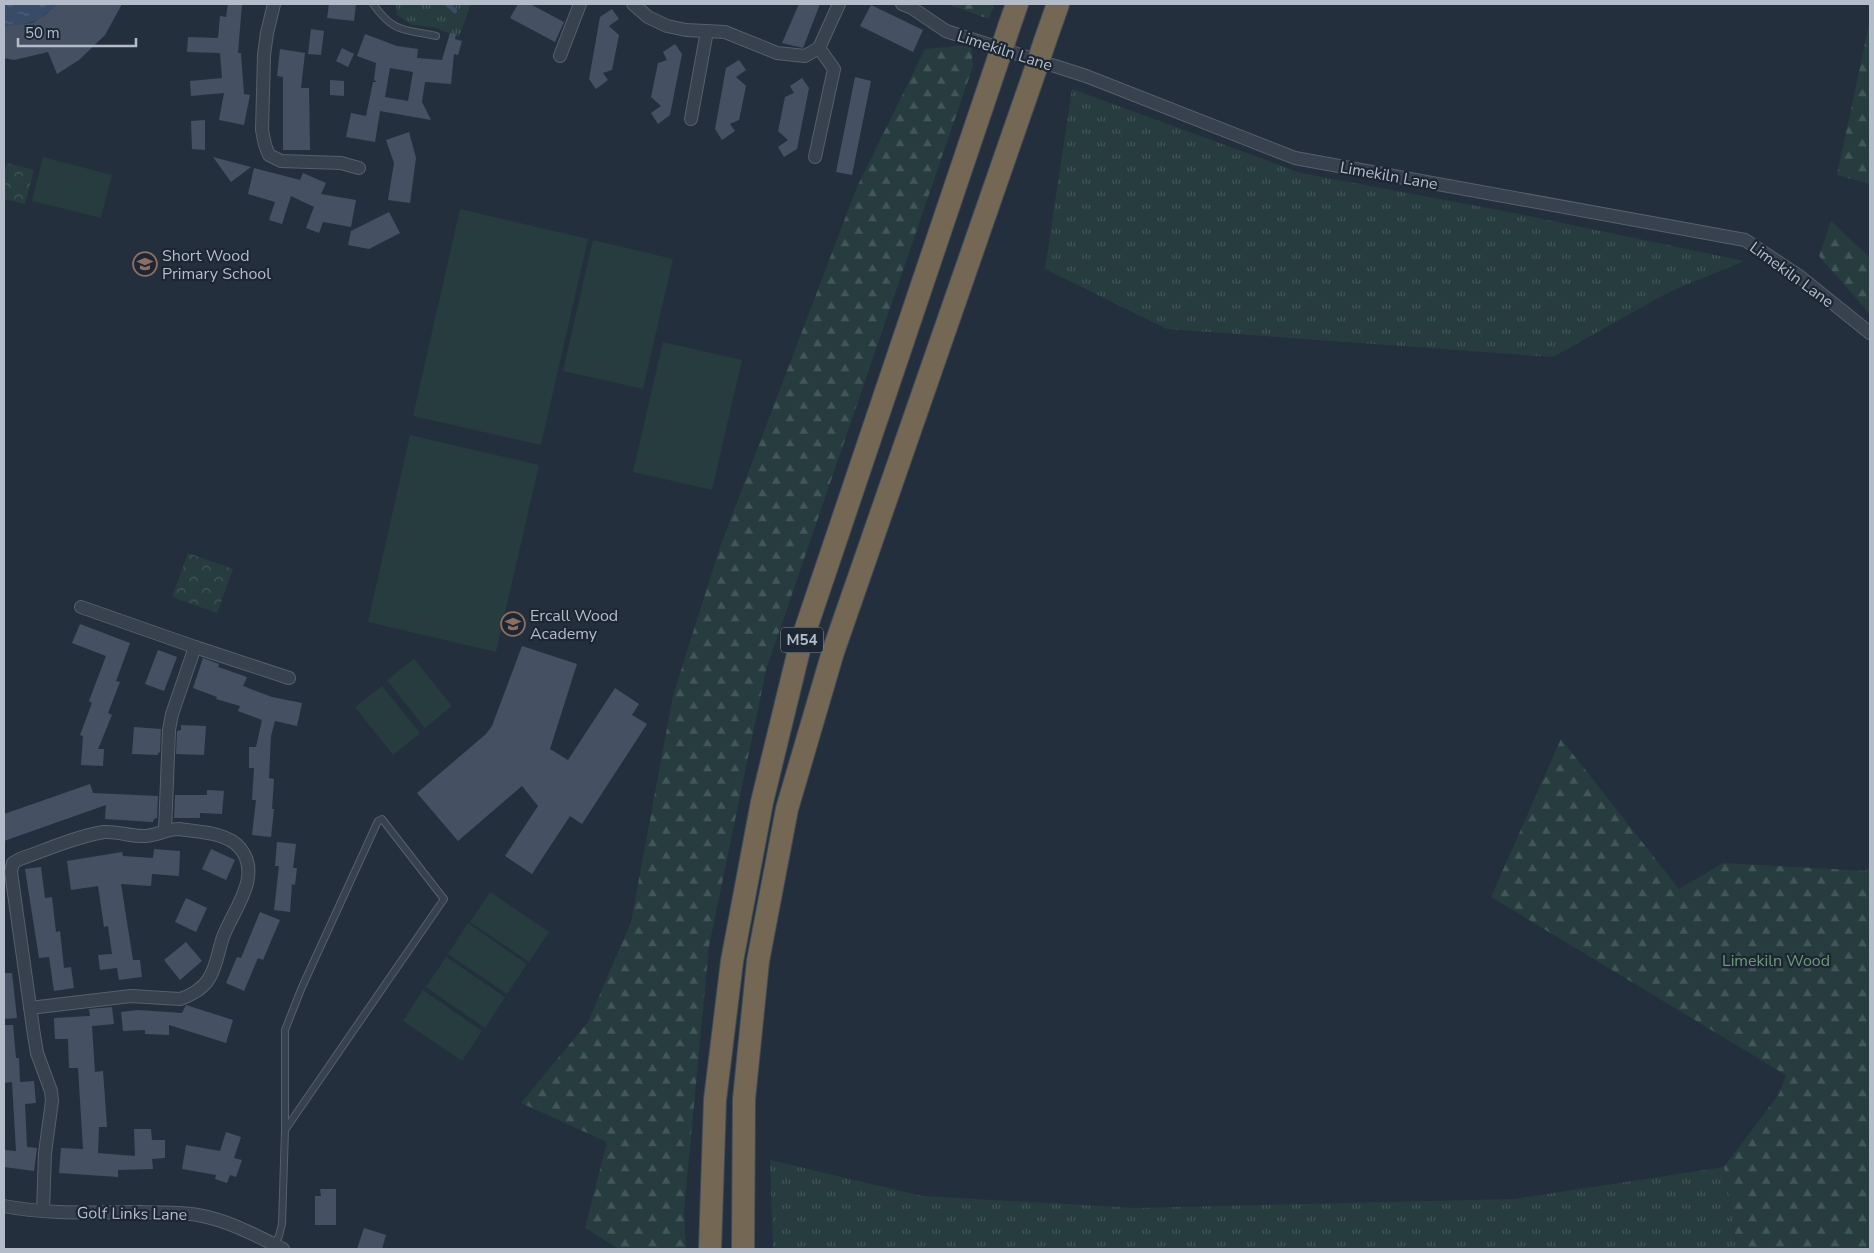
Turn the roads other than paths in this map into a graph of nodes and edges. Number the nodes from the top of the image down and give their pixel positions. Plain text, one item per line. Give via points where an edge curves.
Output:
1 (274, 4) edge
2 (372, 4) edge
3 (580, 4) edge
4 (634, 4) edge
5 (839, 4) edge
6 (1017, 4) edge
7 (1058, 4) edge
8 (910, 5) edge
9 (707, 31) junction
10 (436, 36) dead end
11 (819, 48) junction
12 (560, 56) dead end
13 (691, 119) dead end
14 (815, 157) dead end
15 (359, 168) dead end
16 (1870, 333) edge
17 (81, 607) dead end
18 (195, 647) junction
19 (289, 678) dead end
20 (165, 831) junction
21 (8, 863) edge
22 (30, 1008) junction
23 (285, 1130) junction
24 (4, 1206) edge
25 (43, 1211) junction
26 (279, 1247) edge
27 (710, 1249) edge
28 (743, 1249) edge

1 - 15 street via 264,55 262,130 269,155 281,161 324,161
2 - 10 lane via 386,21 397,28
3 - 12 street
4 - 9 street via 648,17 667,26
5 - 11 street
6 - 27 highway, M54, bridge via 800,646 768,774 732,961 715,1100
7 - 28 highway, M54, bridge via 833,652 787,809 758,961 744,1099
8 - 16 street, Limekiln Lane via 946,30 1086,76 1295,158 1745,240 1799,276
9 - 11 street via 725,32 777,53 805,56
9 - 13 street
11 - 14 street via 834,69
17 - 18 street
18 - 19 street
18 - 20 street via 169,730
20 - 21 street via 144,836 104,832
20 - 22 street via 179,829 233,841 246,858 249,868 245,890 208,980 195,992 180,999 132,996
21 - 22 street
22 - 25 street via 37,1053 52,1101 45,1153
23 - 23 lane via 285,1030 378,821 382,819 444,898
23 - 26 lane
24 - 25 street, Golf Links Lane
25 - 26 street, Golf Links Lane via 189,1214 230,1223

